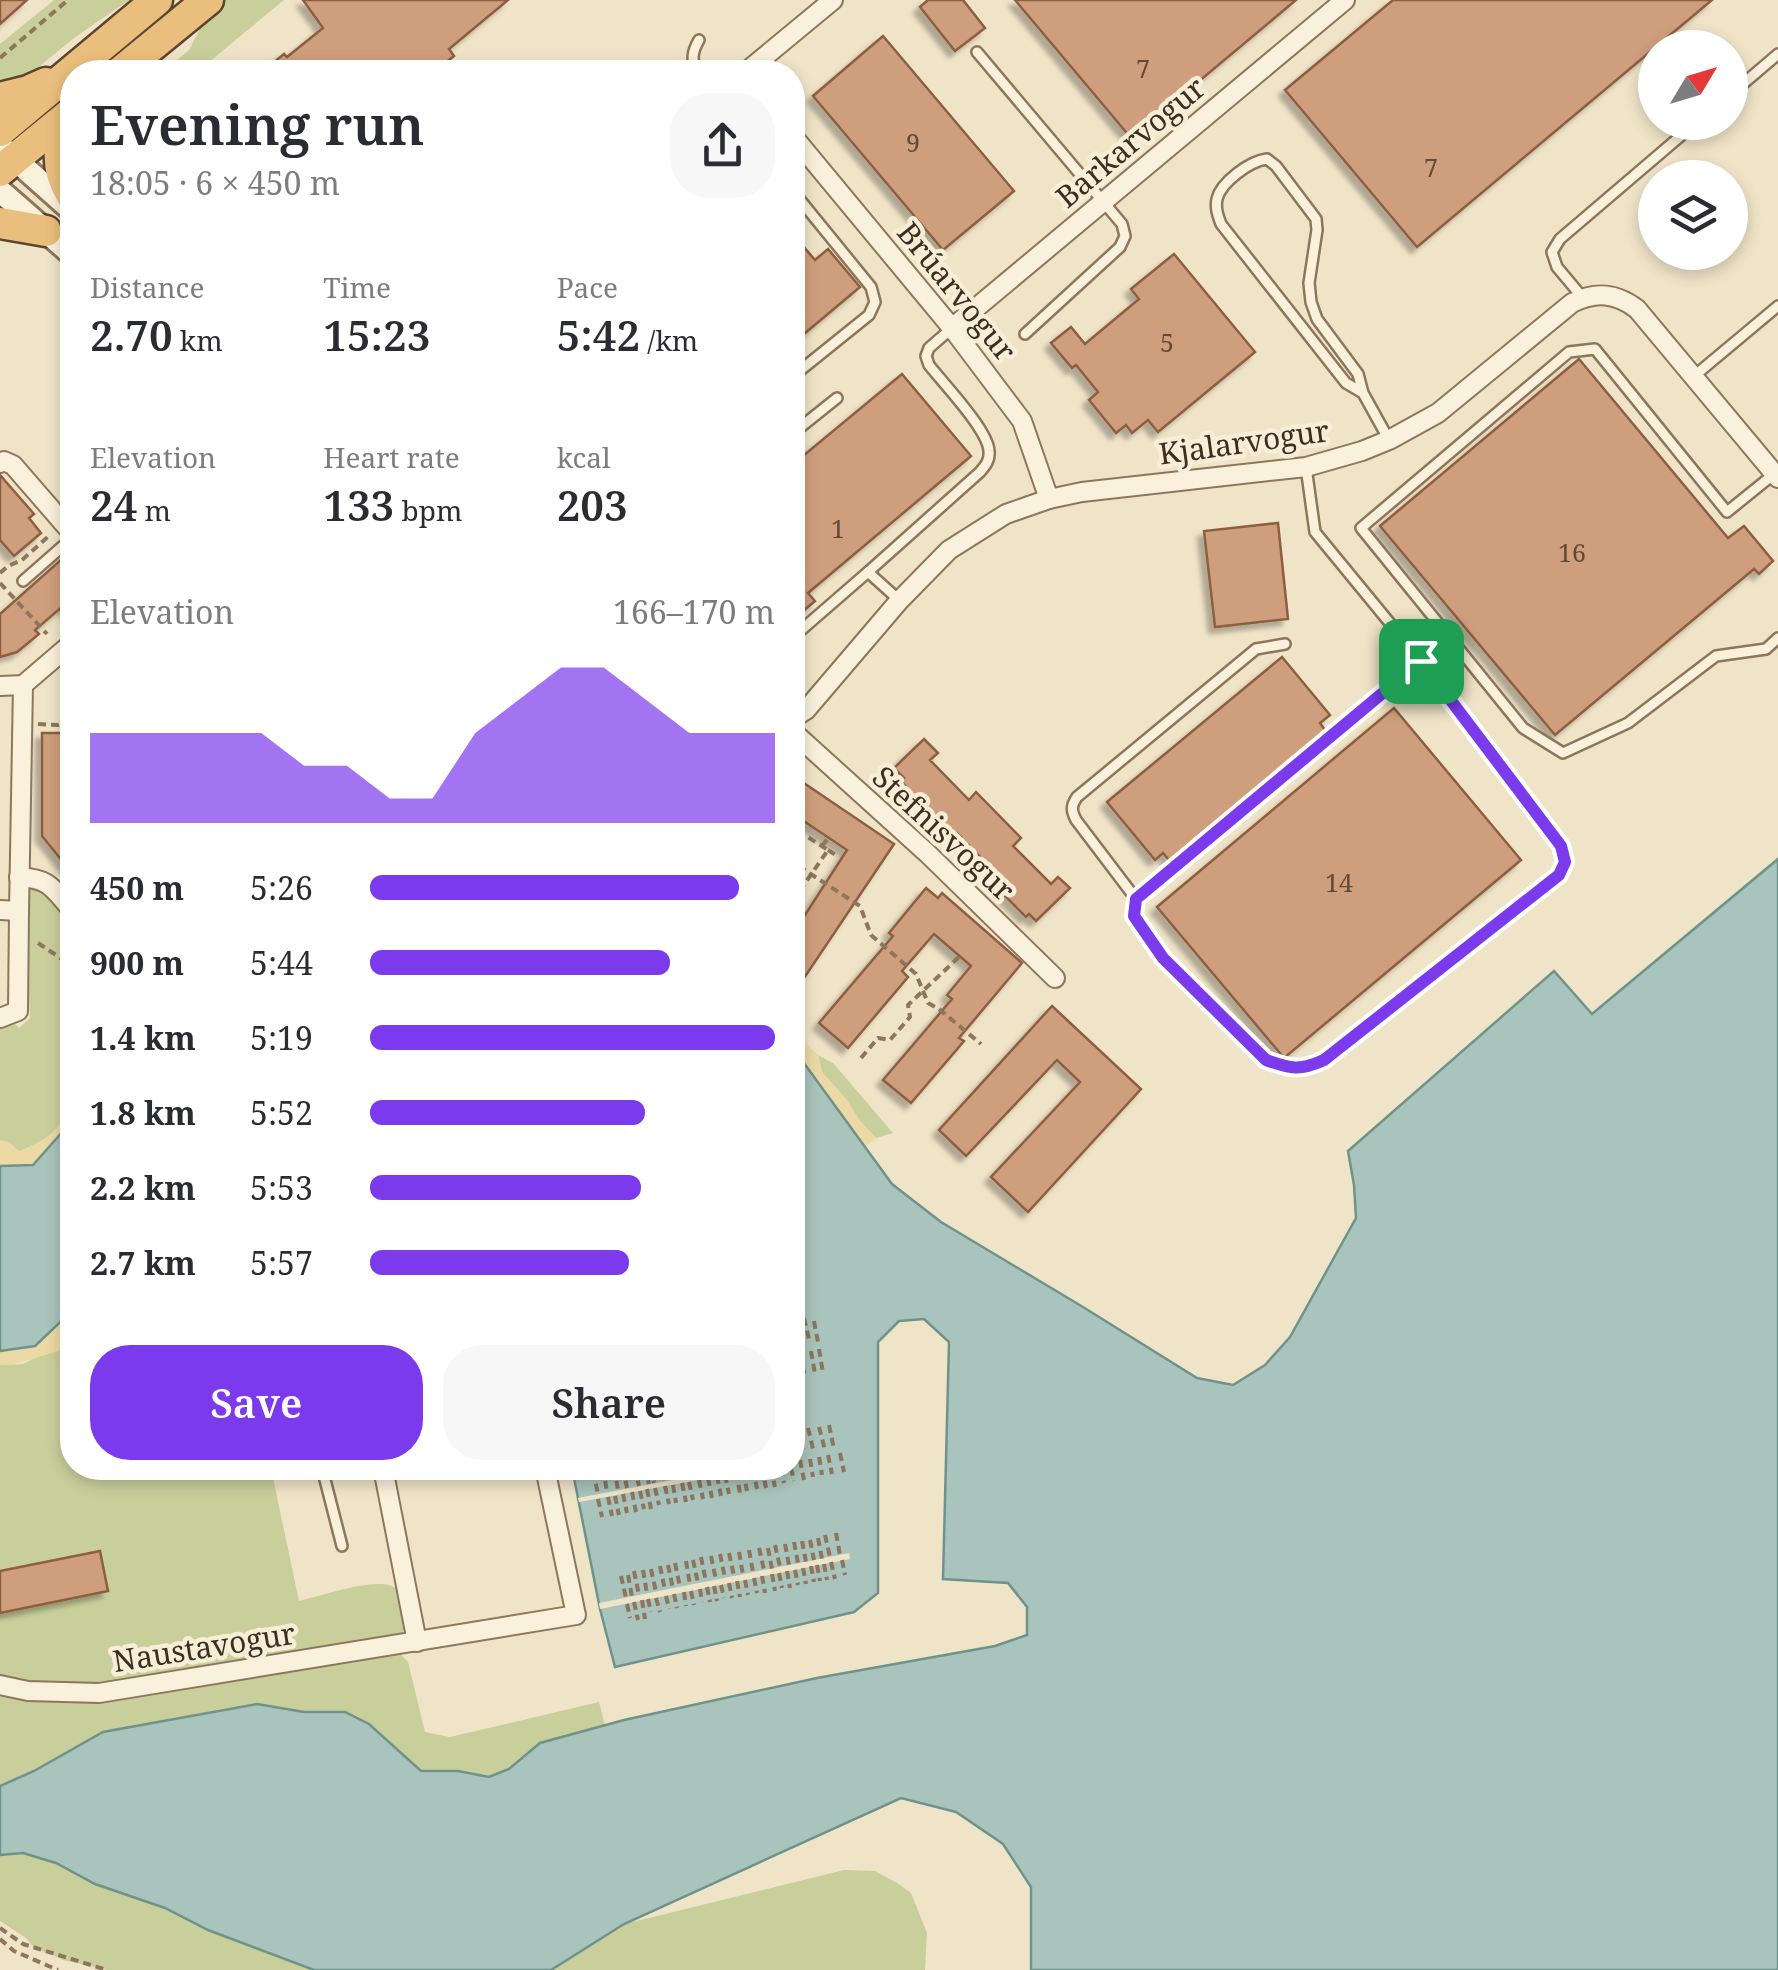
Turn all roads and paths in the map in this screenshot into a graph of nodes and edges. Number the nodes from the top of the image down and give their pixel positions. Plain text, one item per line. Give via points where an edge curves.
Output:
1 (68, 0) edge
2 (156, 0) edge
3 (207, 0) edge
4 (833, 0) edge
5 (1345, 0) edge
6 (190, 27) dead end
7 (699, 40) dead end
8 (977, 52) dead end
9 (1778, 54) edge
10 (0, 58) edge
11 (85, 60) edge
12 (134, 60) edge
13 (692, 60) edge
14 (760, 60) edge
15 (60, 76) edge
16 (1748, 80) edge
17 (60, 81) edge
18 (0, 98) edge
19 (60, 122) edge
20 (0, 131) edge
21 (1676, 140) edge
22 (805, 151) edge
23 (5, 159) edge
24 (0, 190) edge
25 (60, 201) edge
26 (1104, 202) junction
27 (805, 206) edge
28 (0, 223) edge
29 (46, 231) junction
30 (60, 243) edge
31 (1582, 298) junction
32 (1778, 306) edge
33 (952, 328) junction
34 (1025, 334) dead end
35 (805, 367) edge
36 (1693, 377) junction
37 (1363, 393) junction
38 (837, 398) dead end
39 (805, 424) edge
40 (1389, 440) junction
41 (0, 463) edge
42 (1306, 467) junction
43 (1776, 476) edge
44 (1049, 499) junction
45 (60, 523) edge
46 (60, 538) edge
47 (60, 541) edge
48 (0, 564) edge
49 (1, 572) edge
50 (868, 572) junction
51 (22, 581) dead end
52 (0, 583) edge
53 (900, 601) junction
54 (805, 627) edge
55 (47, 634) dead end
56 (1778, 638) edge
57 (1285, 644) dead end
58 (60, 654) edge
59 (1421, 661) junction
60 (0, 686) edge
61 (23, 686) junction
62 (805, 711) edge
63 (22, 724) junction
64 (60, 724) edge
65 (805, 743) edge
66 (805, 835) edge
67 (828, 838) dead end
68 (825, 848) junction
69 (836, 856) dead end
70 (805, 870) edge
71 (811, 874) junction
72 (19, 877) junction
73 (805, 883) edge
74 (60, 897) edge
75 (1136, 899) junction
76 (9, 910) edge
77 (18, 942) junction
78 (960, 956) dead end
79 (60, 958) edge
80 (1055, 978) dead end
81 (924, 990) junction
82 (0, 1018) edge
83 (981, 1044) dead end
84 (861, 1058) dead end
85 (814, 1321) dead end
86 (805, 1322) edge
87 (818, 1342) dead end
88 (810, 1344) dead end
89 (819, 1350) dead end
90 (811, 1351) dead end
91 (823, 1373) dead end
92 (815, 1374) dead end
93 (819, 1426) dead end
94 (829, 1426) dead end
95 (808, 1428) dead end
96 (805, 1450) edge
97 (844, 1472) dead end
98 (832, 1474) dead end
99 (822, 1475) dead end
100 (813, 1477) dead end
101 (325, 1480) edge
102 (385, 1480) edge
103 (548, 1480) edge
104 (595, 1480) edge
105 (611, 1480) edge
106 (616, 1480) edge
107 (621, 1480) edge
108 (643, 1480) edge
109 (646, 1480) edge
110 (649, 1480) edge
111 (664, 1480) edge
112 (672, 1480) edge
113 (681, 1480) edge
114 (689, 1480) edge
115 (699, 1480) edge
116 (708, 1480) edge
117 (716, 1480) edge
118 (726, 1480) edge
119 (739, 1480) edge
120 (755, 1480) edge
121 (764, 1480) edge
122 (775, 1480) edge
123 (783, 1480) edge
124 (784, 1483) dead end
125 (647, 1487) junction
126 (776, 1487) dead end
127 (766, 1488) dead end
128 (757, 1489) dead end
129 (743, 1492) dead end
130 (619, 1493) junction
131 (730, 1494) dead end
132 (721, 1496) dead end
133 (712, 1498) dead end
134 (703, 1499) dead end
135 (693, 1500) dead end
136 (686, 1502) dead end
137 (676, 1503) dead end
138 (669, 1504) dead end
139 (659, 1505) dead end
140 (644, 1509) dead end
141 (651, 1509) dead end
142 (636, 1512) dead end
143 (627, 1513) dead end
144 (616, 1516) dead end
145 (602, 1517) dead end
146 (836, 1532) dead end
147 (826, 1535) dead end
148 (818, 1538) dead end
149 (810, 1540) dead end
150 (794, 1542) dead end
151 (802, 1542) dead end
152 (784, 1544) dead end
153 (776, 1545) dead end
154 (342, 1546) dead end
155 (759, 1548) dead end
156 (768, 1548) dead end
157 (749, 1550) dead end
158 (729, 1552) dead end
159 (739, 1552) dead end
160 (720, 1554) dead end
161 (712, 1556) dead end
162 (701, 1557) dead end
163 (694, 1560) dead end
164 (686, 1561) dead end
165 (675, 1563) dead end
166 (810, 1564) junction
167 (668, 1565) dead end
168 (660, 1566) dead end
169 (651, 1569) dead end
170 (643, 1570) dead end
171 (634, 1571) dead end
172 (775, 1571) junction
173 (845, 1575) dead end
174 (836, 1578) dead end
175 (820, 1581) dead end
176 (713, 1584) junction
177 (806, 1584) dead end
178 (798, 1585) dead end
179 (782, 1588) dead end
180 (790, 1588) dead end
181 (774, 1591) dead end
182 (765, 1593) dead end
183 (758, 1594) dead end
184 (748, 1595) dead end
185 (740, 1597) dead end
186 (641, 1598) junction
187 (724, 1598) dead end
188 (732, 1598) dead end
189 (714, 1601) dead end
190 (702, 1602) dead end
191 (694, 1605) dead end
192 (686, 1606) dead end
193 (676, 1608) dead end
194 (669, 1609) dead end
195 (651, 1612) dead end
196 (660, 1612) dead end
197 (630, 1618) dead end
198 (645, 1618) dead end
199 (638, 1620) dead end
200 (416, 1642) junction
201 (0, 1684) edge
202 (0, 1928) edge
203 (0, 1940) edge
204 (58, 1970) edge
205 (107, 1970) edge

1 - 10 path
2 - 11 highway
3 - 6 lane
3 - 12 highway
4 - 14 street
5 - 26 street, Barkarvogur
7 - 13 lane
8 - 26 lane
9 - 16 lane
15 - 18 highway
17 - 20 highway
19 - 23 highway
21 - 31 lane via 1552,252
22 - 33 street, Brúarvogur
23 - 25 street
24 - 29 street
26 - 33 street, Barkarvogur
26 - 34 lane via 1122,224 1120,247
27 - 35 lane via 876,302
28 - 29 highway
29 - 30 street
31 - 36 street via 1605,294 1628,302
31 - 40 street, Kjalarvogur via 1460,396
32 - 36 lane
33 - 44 street, Brúarvogur via 1022,422
33 - 50 lane via 926,356 984,434 988,461
36 - 43 street
37 - 37 lane via 1358,374 1311,302 1316,219 1276,166 1256,160 1217,197 1222,224 1346,383
37 - 40 lane
38 - 39 lane
40 - 42 street, Kjalarvogur
41 - 45 street via 13,465
42 - 44 street, Kjalarvogur
42 - 59 lane via 1315,532
43 - 56 lane via 1726,512 1595,348 1570,352 1360,528 1523,728 1563,752 1628,723 1716,656 1766,649
44 - 53 street, Kjalarvogur via 1006,514 949,550
46 - 49 path
47 - 51 lane
48 - 49 path
50 - 53 lane
50 - 54 lane
52 - 55 path
53 - 62 street, Kjalarvogur
57 - 75 lane via 1256,649 1077,797 1076,820
58 - 61 street
59 - 75 lane
59 - 75 lane via 1561,846 1565,862 1559,875 1305,1069 1266,1060 1163,958 1134,916
60 - 61 street
61 - 63 street
63 - 64 path
63 - 72 street
65 - 80 street, Stefnisvogur
66 - 68 path
67 - 68 path
68 - 69 path
68 - 71 path
70 - 71 path
71 - 73 path
71 - 81 path via 860,906 871,935 916,974
72 - 74 street via 39,878
72 - 76 street
76 - 77 street
77 - 79 path via 37,942
77 - 82 street via 18,1010
78 - 81 path
81 - 83 path via 928,1003
81 - 84 path via 890,1040 878,1038
85 - 87 path
86 - 88 path
89 - 91 path
90 - 92 path
93 - 98 path
94 - 97 path
95 - 99 path
96 - 100 path
101 - 154 lane
102 - 200 street
103 - 200 street, Naustavogur via 576,1615
104 - 145 path
105 - 130 path
106 - 130 path
107 - 130 path
108 - 125 path
109 - 125 path
110 - 125 path
111 - 138 path
112 - 137 path
113 - 136 path
114 - 135 path
115 - 134 path
116 - 133 path
117 - 132 path
118 - 131 path
119 - 129 path
120 - 128 path
121 - 127 path
122 - 126 path
123 - 124 path
125 - 139 path
125 - 140 path
125 - 141 path
130 - 142 path
130 - 143 path
130 - 144 path
146 - 173 path
147 - 174 path
148 - 166 path
149 - 166 path
150 - 166 path
151 - 166 path
152 - 180 path
153 - 172 path
155 - 182 path
156 - 172 path
157 - 183 path
158 - 185 path
159 - 184 path
160 - 188 path
161 - 176 path
162 - 176 path
163 - 190 path
164 - 191 path
165 - 192 path
166 - 175 path
166 - 177 path
166 - 178 path
167 - 193 path
168 - 194 path
169 - 196 path
170 - 186 path
171 - 186 path
172 - 179 path
172 - 181 path
176 - 187 path
176 - 189 path
186 - 195 path
186 - 197 path via 625,1576
186 - 198 path
186 - 199 path
200 - 201 street, Naustavogur via 99,1692
202 - 205 path via 23,1944
203 - 204 path

